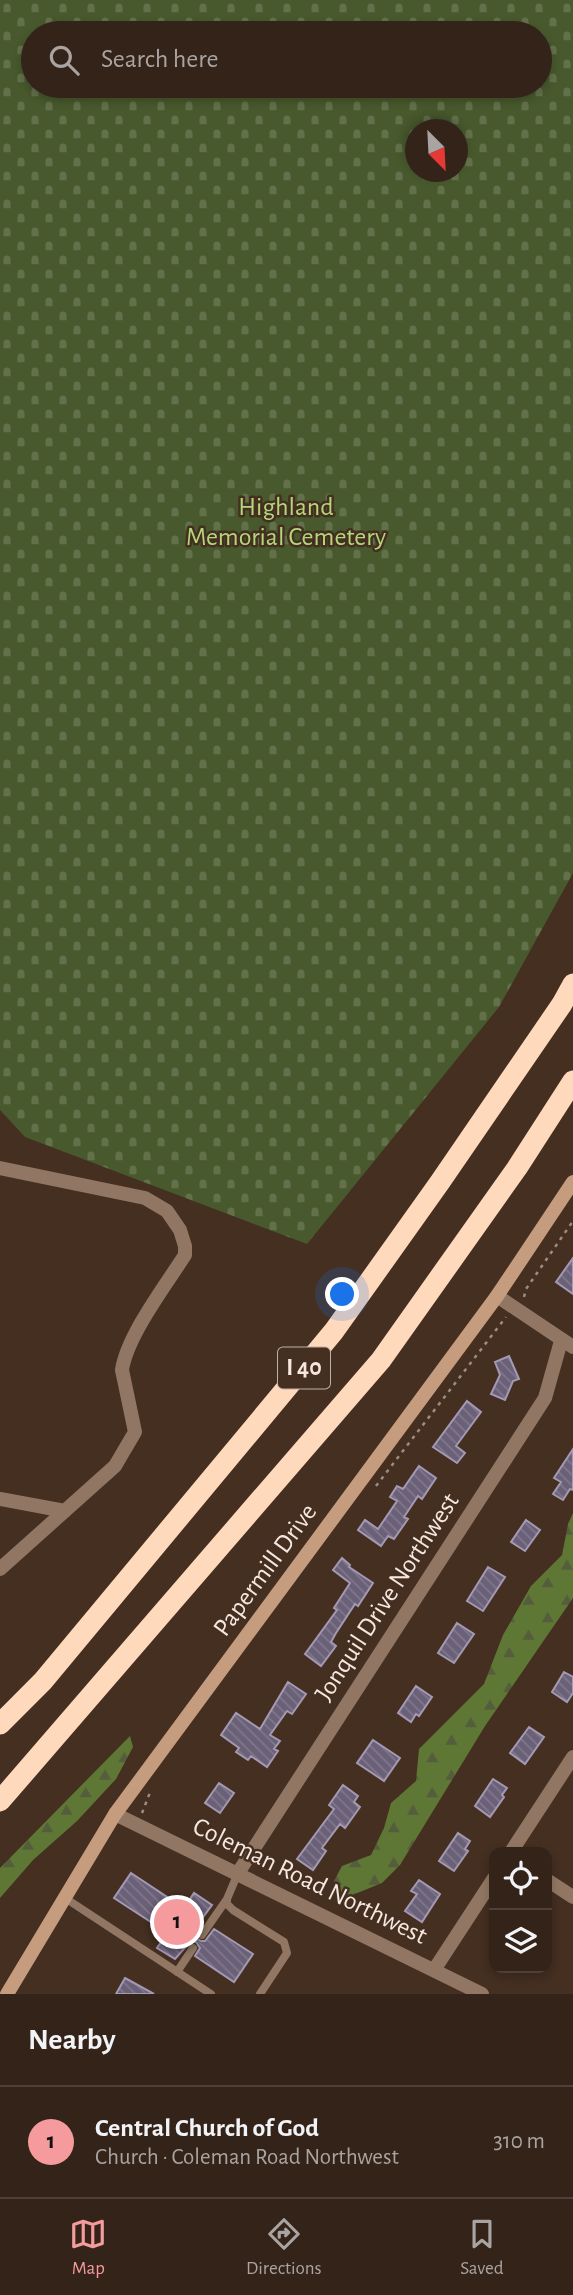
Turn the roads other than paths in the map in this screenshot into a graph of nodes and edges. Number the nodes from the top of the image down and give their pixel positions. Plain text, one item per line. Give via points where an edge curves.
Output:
1 (573, 984) edge
2 (573, 1081) edge
3 (0, 1168) edge
4 (573, 1182) edge
5 (497, 1296) junction
6 (567, 1344) edge
7 (0, 1499) edge
8 (63, 1513) junction
9 (0, 1569) edge
10 (0, 1724) edge
11 (573, 1757) edge
12 (0, 1801) edge
13 (115, 1814) junction
14 (514, 1847) edge
15 (238, 1873) junction
16 (552, 1884) edge
17 (489, 1886) edge
18 (573, 1897) edge
19 (65, 1898) junction
20 (227, 1899) junction
21 (202, 1935) dead end
22 (193, 1948) dead end
23 (434, 1970) junction
24 (177, 1972) junction
25 (7, 1994) edge
26 (211, 1994) edge
27 (260, 1994) edge
28 (482, 1994) edge

1 - 10 highway, I 40 via 334,1331 43,1681
2 - 12 highway, I 40 via 381,1360
3 - 8 street via 145,1198 167,1211 185,1246 185,1255 123,1361 135,1432 114,1465
4 - 5 main road, Papermill Drive
5 - 6 street
5 - 13 main road, Papermill Drive
6 - 15 street, Jonquil Drive Northwest via 545,1398
7 - 8 street
8 - 9 street
11 - 14 street
13 - 15 street, Coleman Road Northwest
13 - 19 main road, Papermill Drive
15 - 20 lane
15 - 23 street, Coleman Road Northwest
16 - 18 street
17 - 23 street
19 - 24 lane
19 - 25 main road, Papermill Drive
20 - 21 lane
20 - 27 lane via 233,1910 286,1946 287,1954
22 - 24 lane
23 - 28 street, Coleman Road Northwest
24 - 26 lane

